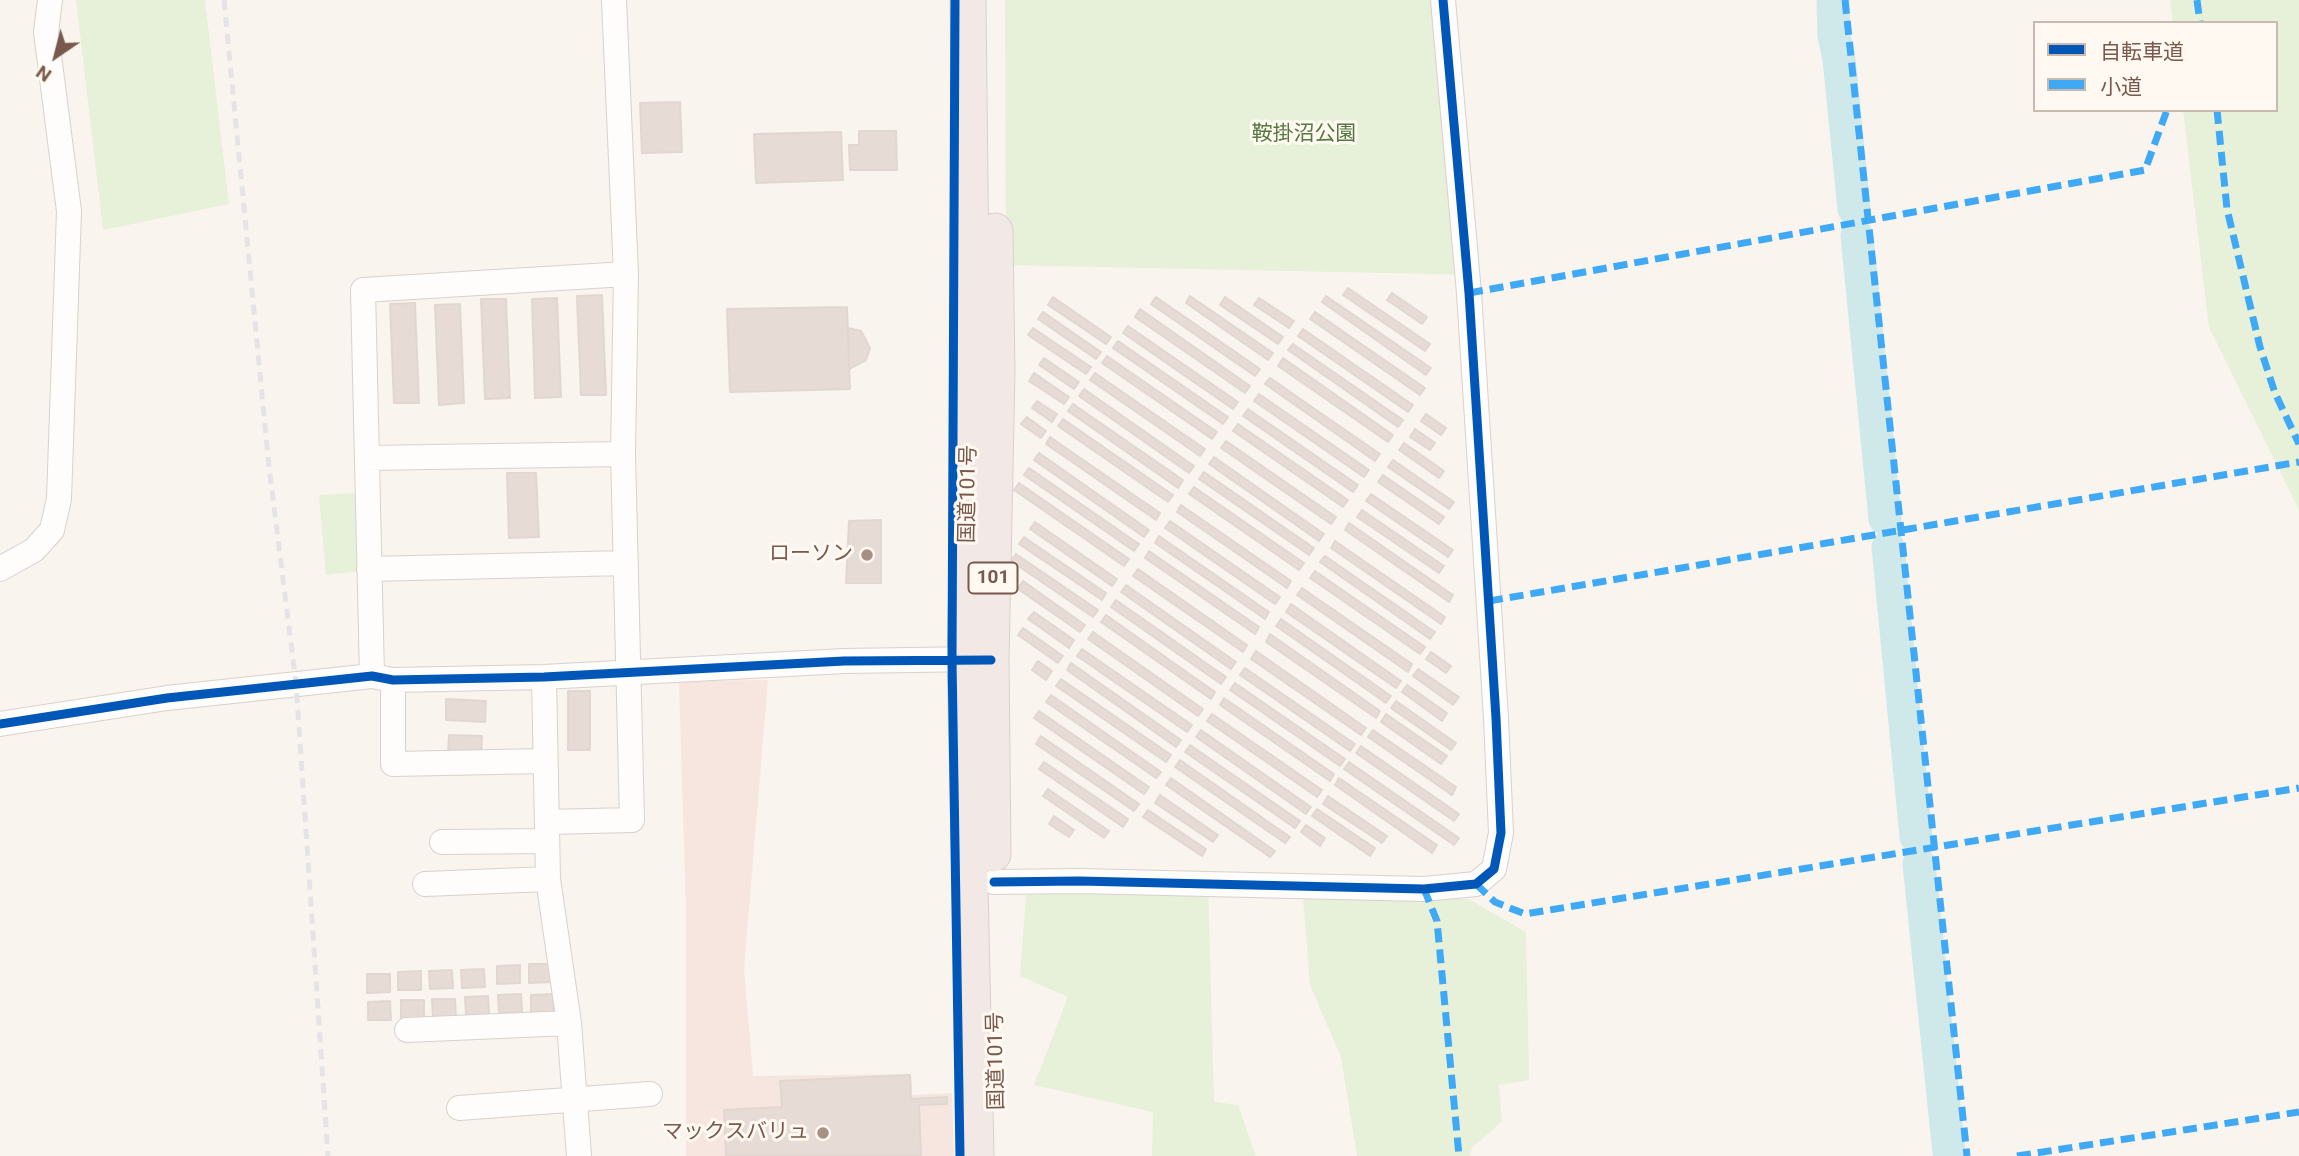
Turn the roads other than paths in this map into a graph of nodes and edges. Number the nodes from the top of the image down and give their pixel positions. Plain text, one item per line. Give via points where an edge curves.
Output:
1 (51, 0) edge
2 (614, 0) edge
3 (968, 0) edge
4 (992, 0) edge
5 (1443, 0) edge
6 (626, 274) junction
7 (623, 454) junction
8 (367, 458) junction
9 (626, 563) junction
10 (0, 569) edge
11 (369, 569) junction
12 (978, 659) junction
13 (629, 674) junction
14 (544, 677) junction
15 (382, 678) junction
16 (0, 724) edge
17 (545, 761) junction
18 (547, 832) junction
19 (442, 842) dead end
20 (548, 879) junction
21 (994, 882) junction
22 (425, 884) dead end
23 (569, 1023) junction
24 (407, 1030) dead end
25 (650, 1094) dead end
26 (576, 1100) junction
27 (459, 1108) dead end
28 (579, 1156) edge
29 (976, 1156) edge
30 (1000, 1156) edge

1 - 10 street via 46,32 69,211 60,499 52,530 34,550
2 - 6 street
3 - 12 highway, 国道101号 / 101
4 - 12 highway, 国道101号 / 101 via 997,373
5 - 21 street via 1469,293 1495,705 1501,833 1494,869 1475,884 1424,889
6 - 7 street
6 - 8 street via 363,290
7 - 8 street
7 - 9 street
8 - 11 street
9 - 11 street
9 - 13 street
11 - 15 street
12 - 13 street via 845,661
12 - 21 highway, 国道101号 / 101
12 - 29 highway, 国道101号 / 101
13 - 14 street
13 - 18 street via 632,820
14 - 15 street
14 - 17 street
15 - 16 street via 167,698
15 - 17 street via 393,764
17 - 18 street
18 - 19 street
18 - 20 street
20 - 22 street
20 - 23 street
21 - 30 highway, 国道101号 / 101
23 - 24 street
23 - 26 street
25 - 26 street
26 - 27 street
26 - 28 street

